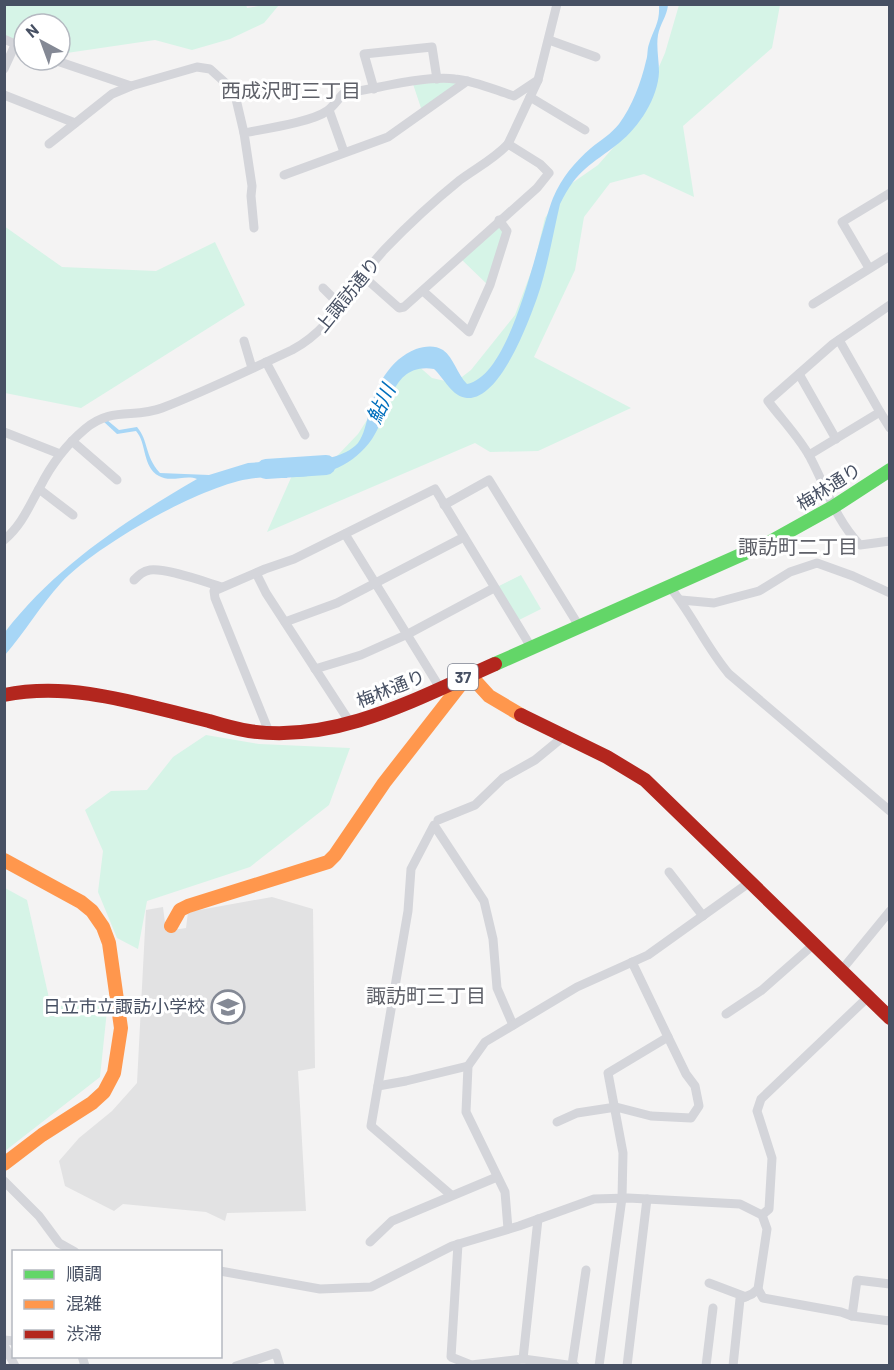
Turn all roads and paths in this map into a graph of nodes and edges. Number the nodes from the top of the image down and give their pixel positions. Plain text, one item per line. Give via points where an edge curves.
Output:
1 (557, 4) edge
2 (549, 40) junction
3 (596, 57) dead end
4 (72, 66) edge
5 (437, 79) junction
6 (538, 80) junction
7 (467, 81) junction
8 (131, 86) junction
9 (374, 89) junction
10 (4, 95) edge
11 (530, 97) junction
12 (329, 110) junction
13 (75, 123) junction
14 (585, 130) dead end
15 (244, 133) junction
16 (49, 144) dead end
17 (508, 144) junction
18 (344, 152) junction
19 (284, 175) dead end
20 (890, 193) edge
21 (499, 220) junction
22 (254, 228) dead end
23 (890, 256) edge
24 (869, 268) junction
25 (364, 277) junction
26 (323, 288) dead end
27 (423, 291) junction
28 (813, 304) dead end
29 (341, 306) junction
30 (887, 307) edge
31 (890, 319) edge
32 (839, 340) junction
33 (244, 341) dead end
34 (266, 362) junction
35 (252, 368) junction
36 (799, 374) junction
37 (880, 412) junction
38 (890, 428) edge
39 (4, 432) edge
40 (304, 435) dead end
41 (836, 439) junction
42 (72, 441) junction
43 (60, 454) junction
44 (809, 455) junction
45 (890, 470) edge
46 (117, 480) dead end
47 (39, 489) junction
48 (444, 505) junction
49 (833, 507) junction
50 (73, 515) dead end
51 (345, 534) junction
52 (464, 537) junction
53 (4, 540) edge
54 (890, 541) edge
55 (256, 573) junction
56 (134, 580) dead end
57 (375, 584) junction
58 (669, 586) junction
59 (222, 587) junction
60 (494, 588) junction
61 (890, 593) edge
62 (681, 600) junction
63 (285, 622) junction
64 (579, 626) junction
65 (408, 634) junction
66 (531, 647) junction
67 (315, 669) junction
68 (470, 674) junction
69 (440, 688) junction
70 (4, 695) edge
71 (351, 724) junction
72 (269, 732) junction
73 (563, 737) junction
74 (890, 811) edge
75 (438, 820) dead end
76 (4, 860) edge
77 (669, 872) dead end
78 (750, 882) junction
79 (890, 911) edge
80 (703, 916) junction
81 (171, 926) dead end
82 (813, 945) junction
83 (632, 962) junction
84 (840, 972) junction
85 (867, 998) junction
86 (726, 1014) dead end
87 (890, 1018) edge
88 (513, 1025) junction
89 (668, 1037) junction
90 (468, 1066) junction
91 (378, 1086) junction
92 (616, 1107) junction
93 (557, 1122) dead end
94 (4, 1164) edge
95 (497, 1177) junction
96 (4, 1181) edge
97 (451, 1195) junction
98 (622, 1198) junction
99 (646, 1199) junction
100 (762, 1215) junction
101 (537, 1219) junction
102 (508, 1229) junction
103 (370, 1242) dead end
104 (458, 1244) junction
105 (73, 1250) edge
106 (586, 1270) dead end
107 (222, 1271) edge
108 (709, 1284) dead end
109 (890, 1284) edge
110 (758, 1289) junction
111 (746, 1296) junction
112 (712, 1308) dead end
113 (852, 1316) junction
114 (890, 1321) edge
115 (4, 1345) edge
116 (523, 1359) junction
117 (15, 1365) edge
118 (236, 1365) edge
119 (280, 1365) edge
120 (573, 1365) edge
121 (599, 1365) edge
122 (627, 1365) edge
123 (706, 1365) edge
124 (733, 1365) edge

1 - 2 street, 上諏訪通り
2 - 3 street
2 - 6 street, 上諏訪通り
4 - 8 street
5 - 7 street
5 - 9 street
5 - 9 street via 432,47 364,54
6 - 7 street via 514,96
6 - 11 street, 上諏訪通り
7 - 18 street via 388,137
8 - 13 street via 112,94
8 - 15 street via 197,67 210,69 230,87
9 - 12 street via 344,94
10 - 13 street
11 - 14 street
11 - 17 street, 上諏訪通り
12 - 15 street via 316,117
12 - 18 street
13 - 16 street
15 - 22 street
17 - 21 street via 549,173
17 - 25 street, 上諏訪通り via 424,212
18 - 19 street
20 - 24 street via 842,222
21 - 27 street
21 - 27 street via 507,231 490,285 469,332
23 - 24 street
24 - 28 street
25 - 27 street via 399,308
25 - 29 street, 上諏訪通り
26 - 29 street
29 - 34 street, 上諏訪通り via 306,342
30 - 31 street
30 - 32 street
32 - 36 street
32 - 37 street
33 - 35 street
34 - 35 street, 上諏訪通り
34 - 40 street
35 - 42 street, 上諏訪通り via 160,409 100,418
36 - 41 street
36 - 44 street via 768,401
37 - 38 street
37 - 41 street
39 - 43 street
41 - 44 street
42 - 43 street, 上諏訪通り
42 - 46 street
43 - 47 street, 上諏訪通り
44 - 49 street
45 - 49 street, 梅林通り / 37
47 - 50 street
47 - 53 street, 上諏訪通り via 21,522
48 - 51 street via 435,489
48 - 52 street
48 - 64 street via 489,480
49 - 54 street via 860,545
49 - 58 street, 梅林通り / 37 via 770,542
51 - 55 street
51 - 57 street
52 - 57 street
52 - 60 street
55 - 59 street
55 - 63 street
56 - 59 street via 141,573 161,570
57 - 63 street via 338,603
57 - 65 street
58 - 62 street
58 - 64 street, 梅林通り / 37
59 - 72 street via 214,591 214,598
60 - 65 street
60 - 66 street
61 - 62 street via 817,563 790,572 759,591 714,603
62 - 74 street via 729,674
63 - 67 street
64 - 66 street, 梅林通り / 37
65 - 67 street via 361,655
65 - 69 street
66 - 68 street, 梅林通り / 37
67 - 71 street
68 - 69 street, 梅林通り / 37
68 - 73 street via 489,696
68 - 81 street via 328,862 188,906 180,910
69 - 71 street, 梅林通り / 37
70 - 72 street, 梅林通り / 37 via 44,688 66,689
71 - 72 street, 梅林通り / 37 via 318,731
73 - 75 street via 535,760 503,778 475,805
73 - 78 street via 608,757 645,780
76 - 94 street via 92,911 109,943 121,1028 114,1073 104,1092
77 - 80 street
78 - 80 street
78 - 82 street
79 - 84 street
80 - 83 street
82 - 84 street
82 - 86 street via 762,990
83 - 88 street via 577,987
83 - 89 street
84 - 85 street
85 - 87 street
85 - 100 street via 761,1099 757,1111 772,1158 769,1209
88 - 90 street via 485,1042
88 - 91 street via 497,988 493,939 484,901 434,825 411,869 408,910
89 - 92 street via 608,1073
89 - 92 street via 695,1086 699,1106 691,1118 651,1116
90 - 91 street
90 - 95 street via 466,1112
91 - 97 street via 371,1126
92 - 93 street via 577,1113
92 - 98 street via 623,1153
95 - 97 street
95 - 102 street via 504,1192
96 - 105 street via 59,1243
97 - 103 street via 392,1221
98 - 99 street
98 - 101 street via 594,1199
98 - 121 street
99 - 100 street via 740,1204
99 - 122 street
100 - 110 street via 767,1229
101 - 102 street
101 - 116 street
102 - 104 street
104 - 107 street via 371,1287 320,1289
104 - 116 street via 451,1357 471,1365
106 - 120 street
108 - 111 street
109 - 113 street via 857,1280
110 - 111 street
110 - 113 street via 763,1298
111 - 124 street via 740,1299
112 - 123 street
113 - 114 street
115 - 117 street
116 - 120 street
118 - 119 street via 276,1353

